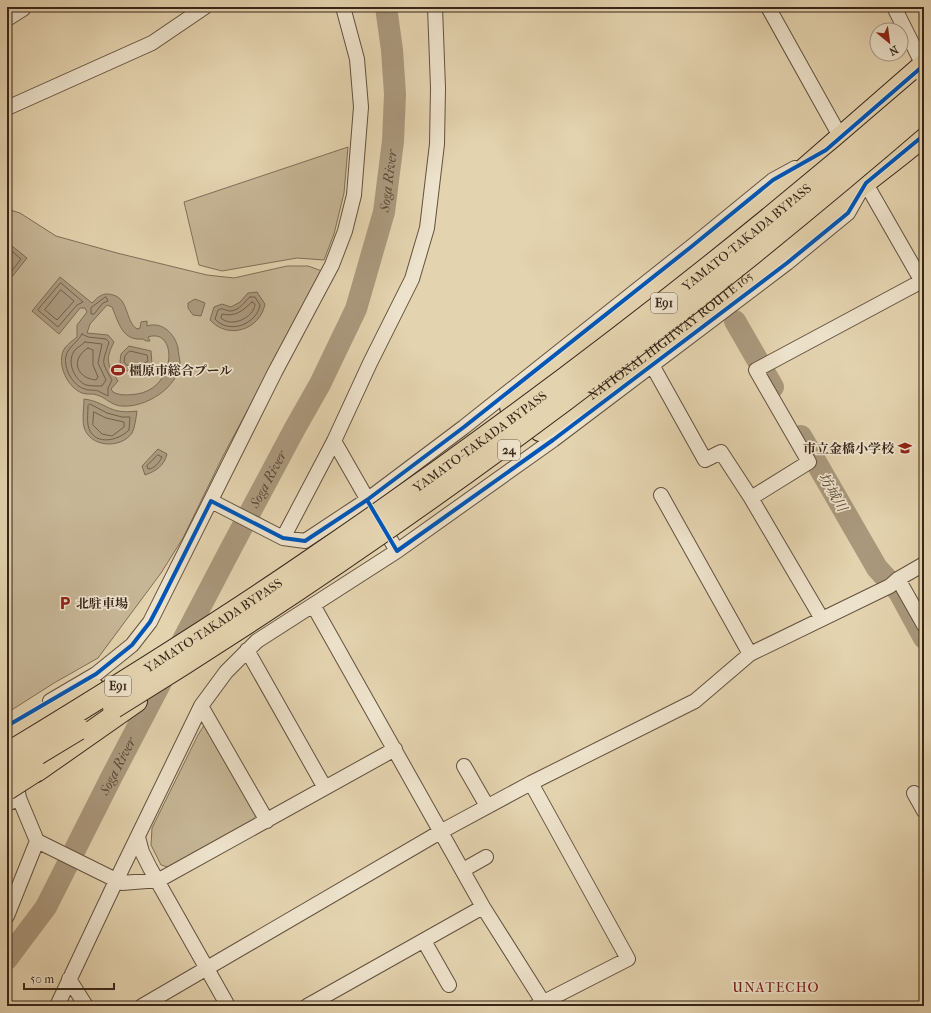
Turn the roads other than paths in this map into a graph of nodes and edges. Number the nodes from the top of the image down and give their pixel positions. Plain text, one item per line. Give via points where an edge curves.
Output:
1 (22, 7) edge
2 (205, 7) edge
3 (343, 7) edge
4 (435, 7) edge
5 (768, 7) edge
6 (894, 7) edge
7 (7, 19) edge
8 (924, 65) edge
9 (924, 88) edge
10 (7, 108) edge
11 (924, 110) edge
12 (924, 135) edge
13 (833, 144) junction
14 (866, 183) junction
15 (923, 283) edge
16 (652, 365) junction
17 (334, 441) junction
18 (661, 495) dead end
19 (752, 498) junction
20 (367, 500) junction
21 (213, 503) junction
22 (398, 511) junction
23 (281, 537) junction
24 (397, 551) junction
25 (924, 564) edge
26 (894, 582) junction
27 (313, 605) junction
28 (228, 616) junction
29 (822, 619) junction
30 (924, 625) edge
31 (212, 646) junction
32 (247, 650) junction
33 (750, 654) junction
34 (201, 706) junction
35 (7, 726) edge
36 (7, 738) edge
37 (395, 749) junction
38 (7, 754) edge
39 (464, 766) dead end
40 (7, 772) edge
41 (531, 783) junction
42 (326, 788) junction
43 (914, 794) dead end
44 (11, 797) edge
45 (487, 806) junction
46 (924, 811) edge
47 (267, 821) junction
48 (442, 831) junction
49 (138, 837) junction
50 (39, 843) junction
51 (486, 857) dead end
52 (463, 870) junction
53 (113, 879) junction
54 (159, 880) junction
55 (483, 907) junction
56 (7, 916) edge
57 (424, 940) junction
58 (206, 967) junction
59 (69, 979) junction
60 (449, 985) dead end
61 (539, 1004) edge
62 (58, 1006) edge
63 (86, 1006) edge
64 (142, 1006) edge
65 (228, 1006) edge
66 (307, 1006) edge

1 - 7 street via 23,9
2 - 10 street via 152,43
3 - 21 street via 358,60 361,107 354,195 346,231 332,265 275,372
4 - 17 street via 437,144 427,228 412,280
5 - 13 street
6 - 8 street
8 - 13 highway, 24
9 - 22 highway, YAMATO-TAKADA BYPASS / E91, bridge via 814,183
11 - 22 highway, YAMATO-TAKADA BYPASS / E91, bridge via 823,196 673,317 495,452
12 - 14 highway, NATIONAL HIGHWAY ROUTE 165 / 24
13 - 14 street
13 - 20 street via 773,180 464,427
13 - 22 highway, 24, bridge via 771,199 586,345
14 - 15 street
14 - 16 street via 848,213 787,263
14 - 22 highway, NATIONAL HIGHWAY ROUTE 165 / 24, bridge via 837,203 678,330 528,438
15 - 19 street via 756,370 809,462
16 - 19 street via 706,460 722,452
16 - 24 street via 553,440
17 - 20 street
17 - 23 street
18 - 33 street
19 - 29 street
20 - 23 street via 305,541
20 - 24 street
21 - 23 street
21 - 35 street via 153,616 132,645 96,674
22 - 28 highway, YAMATO-TAKADA BYPASS / E91, bridge
22 - 31 highway, YAMATO-TAKADA BYPASS / E91, bridge
24 - 27 street
25 - 26 street
26 - 29 street
26 - 30 street
27 - 32 street
27 - 37 street
28 - 36 highway, bridge
28 - 38 highway, YAMATO-TAKADA BYPASS / E91, bridge
29 - 33 street
31 - 40 highway, YAMATO-TAKADA BYPASS / E91, bridge
31 - 44 highway, bridge via 84,738
32 - 34 street via 226,672
32 - 42 street
33 - 41 street via 695,701
34 - 47 street
34 - 49 street
35 - 44 street
37 - 42 street
37 - 48 street
39 - 45 street
41 - 45 street
41 - 61 street via 628,959
42 - 47 street
43 - 46 street
44 - 50 street
45 - 48 street
47 - 54 street
48 - 52 street
48 - 58 street
49 - 53 street
49 - 54 street via 142,852
50 - 53 street
50 - 56 street
51 - 52 street
52 - 55 street
53 - 54 street via 122,883
53 - 59 street
54 - 58 street
55 - 57 street
55 - 61 street
57 - 60 street
57 - 66 street
58 - 64 street
58 - 65 street
59 - 62 street
59 - 63 street

